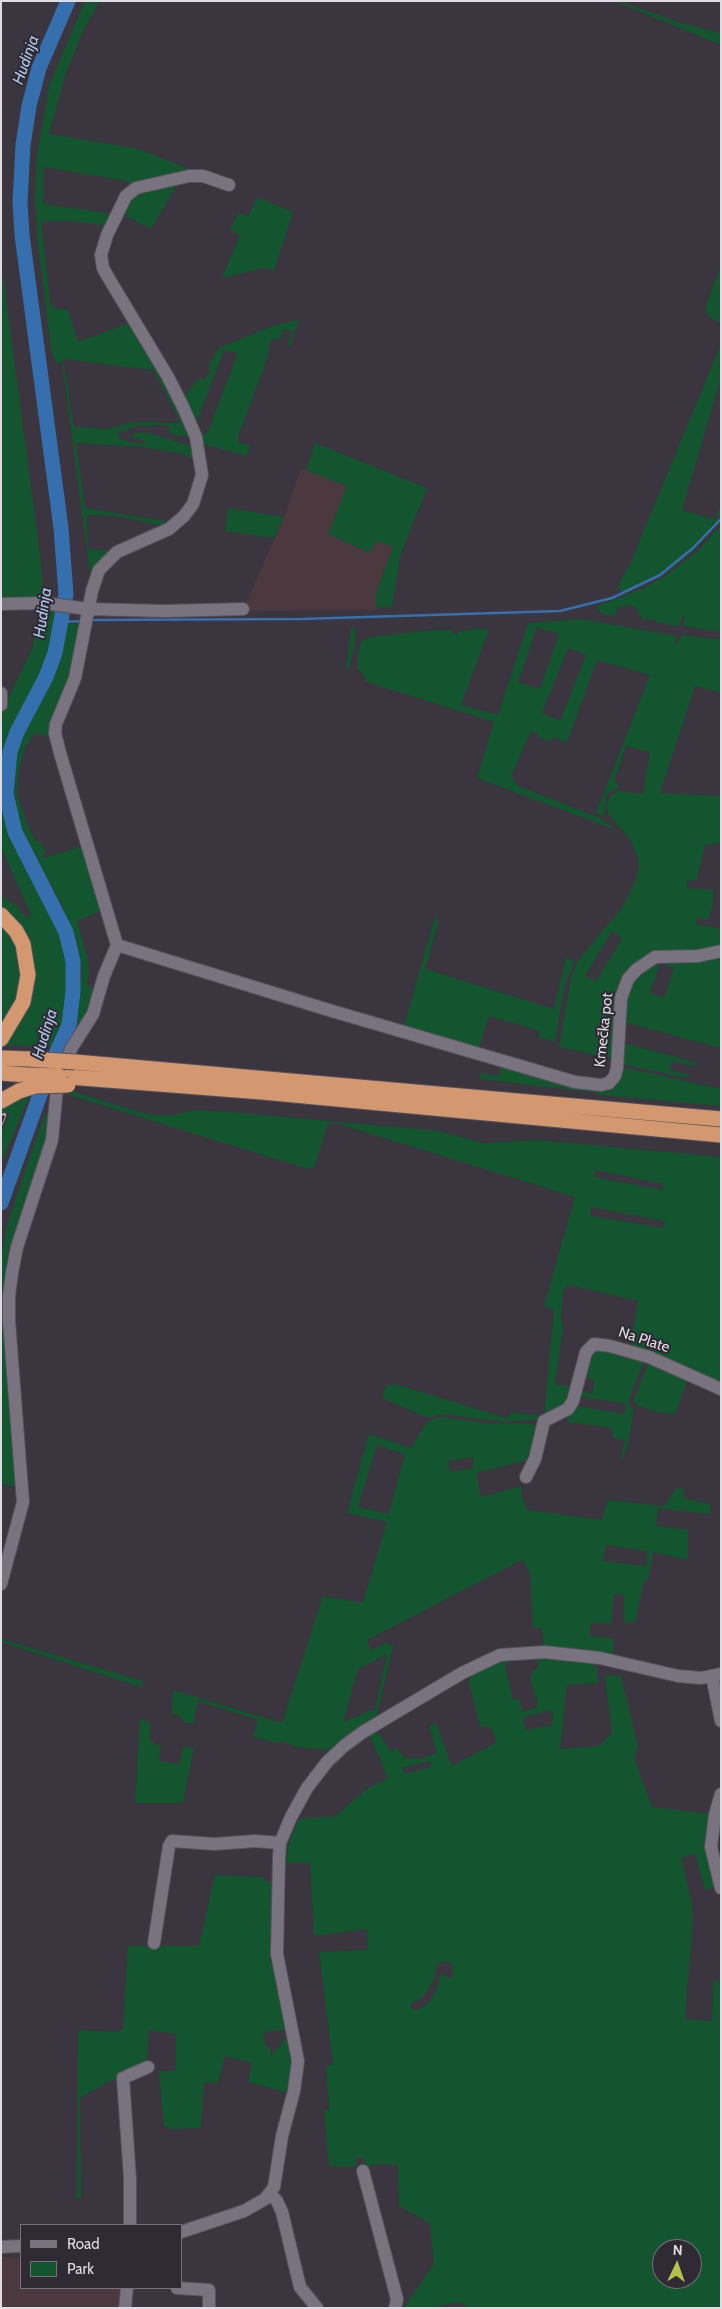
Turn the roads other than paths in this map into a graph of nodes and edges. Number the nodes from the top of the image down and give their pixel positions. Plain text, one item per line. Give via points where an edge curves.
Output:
1 (229, 185) dead end
2 (1, 604) edge
3 (243, 608) dead end
4 (85, 614) junction
5 (1, 693) edge
6 (1, 705) edge
7 (1, 915) edge
8 (117, 945) junction
9 (721, 951) edge
10 (1, 1039) edge
11 (1, 1058) edge
12 (1, 1074) edge
13 (68, 1081) junction
14 (1, 1100) edge
15 (721, 1119) edge
16 (721, 1135) edge
17 (719, 1387) edge
18 (526, 1477) dead end
19 (1, 1584) edge
20 (716, 1675) edge
21 (721, 1721) edge
22 (721, 1794) edge
23 (280, 1843) junction
24 (721, 1888) edge
25 (154, 1943) dead end
26 (148, 2067) dead end
27 (363, 2170) dead end
28 (270, 2194) junction
29 (130, 2224) edge
30 (182, 2232) edge
31 (20, 2246) edge
32 (1, 2247) edge
33 (182, 2288) edge
34 (127, 2289) edge
35 (125, 2308) edge
36 (209, 2308) edge
37 (317, 2308) edge
38 (396, 2308) edge

1 - 4 street via 202,176 189,176 136,188 126,196 102,249 103,268 184,409 196,437 202,476 193,504 170,529 132,544 106,561 94,582
2 - 4 street via 44,603
3 - 4 street
4 - 8 street via 75,678 55,733
5 - 6 street
7 - 10 highway via 16,931 27,958 27,988 23,1002
8 - 9 street, Kmečka pot via 332,1012 575,1082 601,1085 609,1083 618,1068 618,1026 623,990 636,970 655,958 698,956
8 - 19 street via 93,1014 71,1050 57,1088 52,1140 17,1247 12,1273 9,1321 23,1502
11 - 15 highway, bridge
12 - 13 highway, bridge
13 - 14 highway, bridge via 35,1086
13 - 16 highway via 92,1079 262,1092
17 - 18 street, Na Plate via 649,1357 594,1344 586,1352 568,1409 544,1421 535,1459
20 - 21 street
20 - 23 street via 678,1676 600,1658 544,1652 510,1653 489,1659 344,1746 326,1762 307,1788
22 - 24 street via 711,1846
23 - 25 street via 172,1842
23 - 28 street via 276,1882 277,1954 298,2061
26 - 29 street via 123,2078
27 - 38 street via 397,2299
28 - 30 street via 244,2211
28 - 37 street via 282,2212 300,2287
31 - 32 street
33 - 36 street via 209,2290
34 - 35 street

